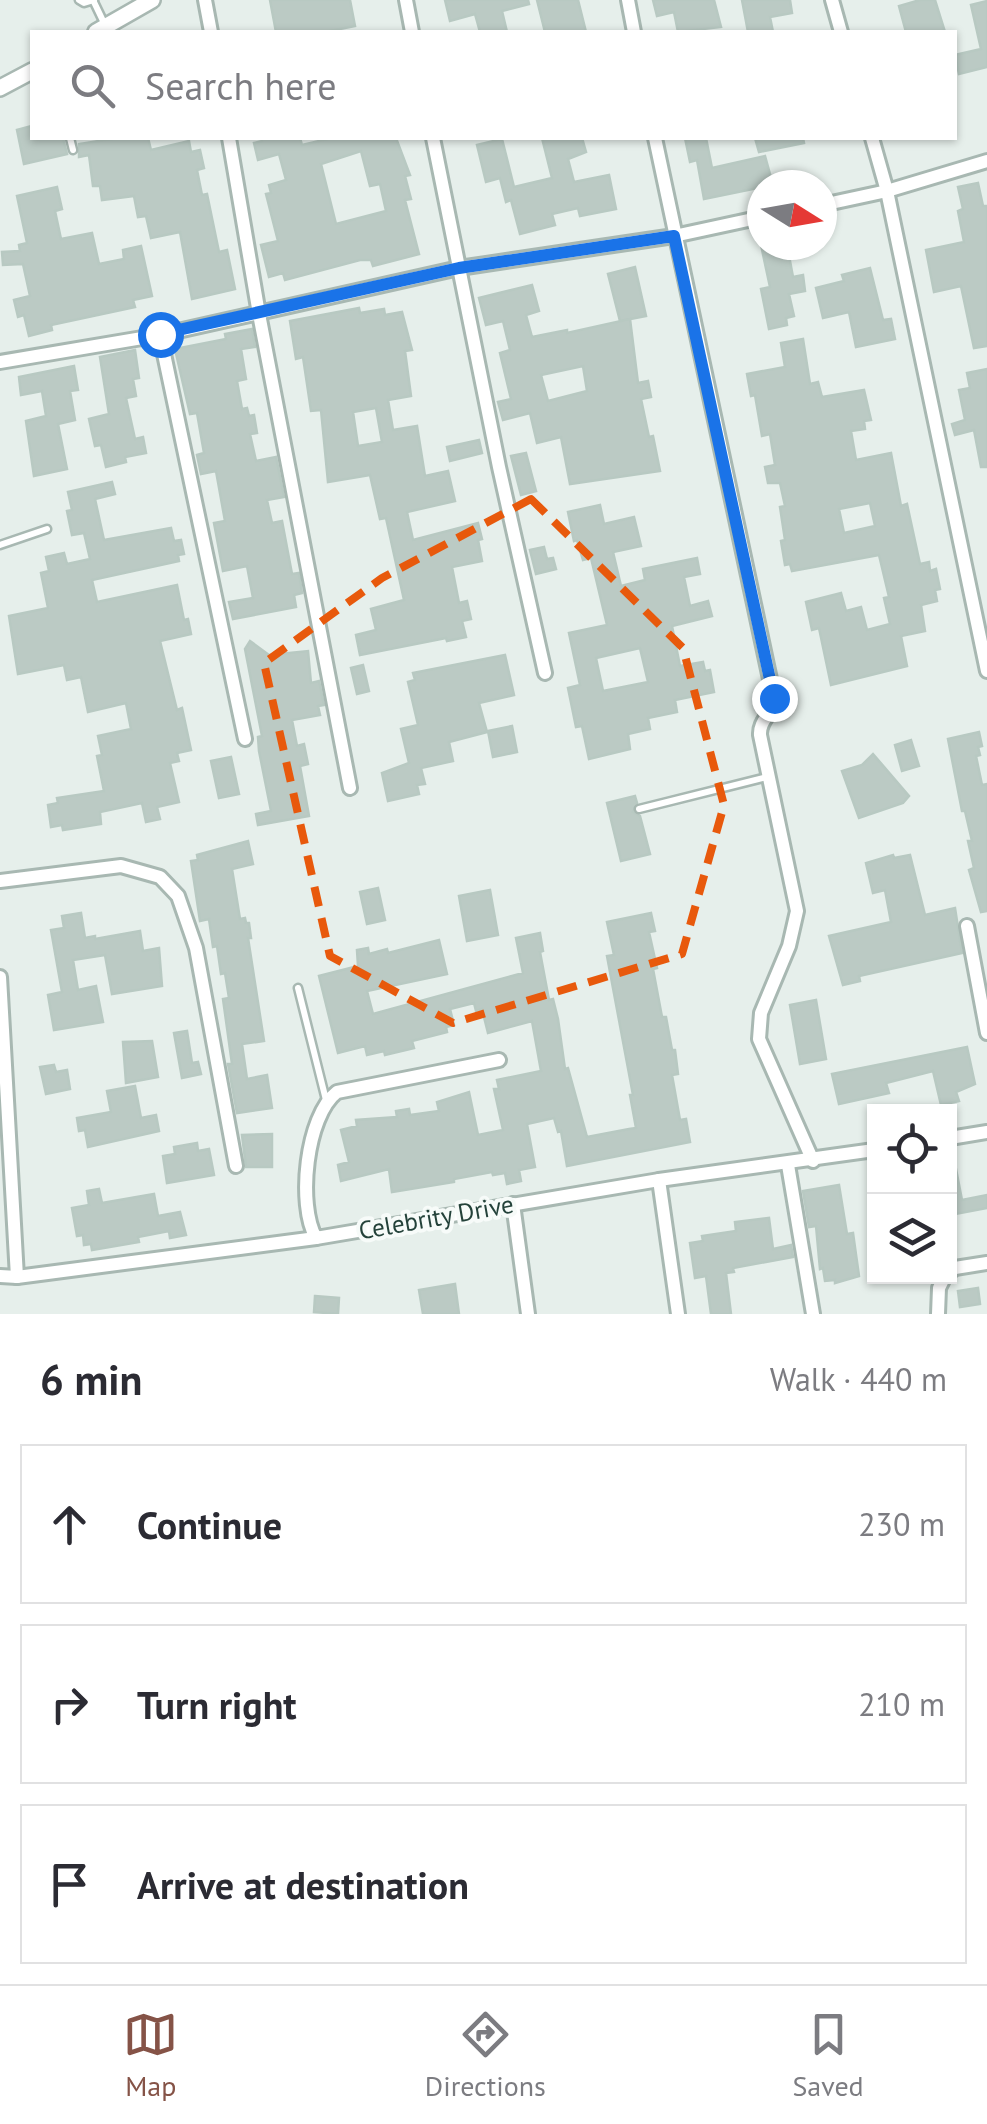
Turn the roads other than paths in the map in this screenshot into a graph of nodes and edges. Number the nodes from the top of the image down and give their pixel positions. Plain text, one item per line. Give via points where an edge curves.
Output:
1 (79, 0) edge
2 (93, 0) edge
3 (152, 0) edge
4 (205, 0) edge
5 (406, 0) edge
6 (628, 0) edge
7 (832, 0) edge
8 (100, 29) edge
9 (211, 30) edge
10 (412, 30) edge
11 (634, 30) edge
12 (840, 30) edge
13 (30, 73) edge
14 (0, 88) edge
15 (70, 140) edge
16 (228, 140) edge
17 (433, 140) edge
18 (655, 140) edge
19 (873, 140) edge
20 (72, 150) dead end
21 (987, 161) edge
22 (887, 192) junction
23 (837, 202) edge
24 (747, 221) edge
25 (674, 236) junction
26 (459, 268) junction
27 (259, 314) junction
28 (160, 334) junction
29 (0, 362) edge
30 (47, 529) dead end
31 (0, 545) edge
32 (987, 671) edge
33 (545, 672) dead end
34 (245, 740) dead end
35 (768, 777) junction
36 (350, 788) dead end
37 (639, 809) dead end
38 (0, 881) edge
39 (968, 926) dead end
40 (0, 977) edge
41 (298, 988) dead end
42 (987, 1033) edge
43 (499, 1060) dead end
44 (326, 1100) junction
45 (987, 1132) edge
46 (957, 1137) edge
47 (867, 1151) edge
48 (813, 1161) junction
49 (788, 1165) junction
50 (236, 1166) dead end
51 (659, 1180) junction
52 (513, 1204) junction
53 (316, 1238) junction
54 (987, 1263) edge
55 (957, 1268) edge
56 (0, 1276) edge
57 (16, 1277) junction
58 (941, 1284) edge
59 (528, 1314) edge
60 (678, 1314) edge
61 (812, 1314) edge
62 (938, 1314) edge

1 - 2 lane
2 - 8 lane
3 - 8 street
4 - 9 street
5 - 10 street
6 - 11 street
7 - 12 street
13 - 14 street
15 - 20 lane
16 - 27 street
17 - 26 street
18 - 25 street
19 - 22 street
21 - 22 street
22 - 23 street
22 - 32 street
24 - 25 street
25 - 26 street
25 - 35 street via 774,698 760,730
26 - 27 street
26 - 33 street
27 - 28 street
27 - 36 street
28 - 29 street
28 - 34 street
30 - 31 lane
35 - 37 lane
35 - 48 street via 797,911 761,1014 760,1040
38 - 50 street via 120,866 160,877 178,896 196,948
39 - 42 street
40 - 57 street
41 - 44 lane
43 - 44 street via 337,1092
44 - 53 street via 306,1172 309,1226
45 - 46 street
47 - 48 street, Celebrity Drive
48 - 49 street, Celebrity Drive
49 - 51 street, Celebrity Drive
49 - 61 street
51 - 52 street, Celebrity Drive
51 - 60 street
52 - 53 street, Celebrity Drive
52 - 59 street
53 - 57 street, Celebrity Drive
54 - 55 street
56 - 57 street, Celebrity Drive
58 - 62 street

